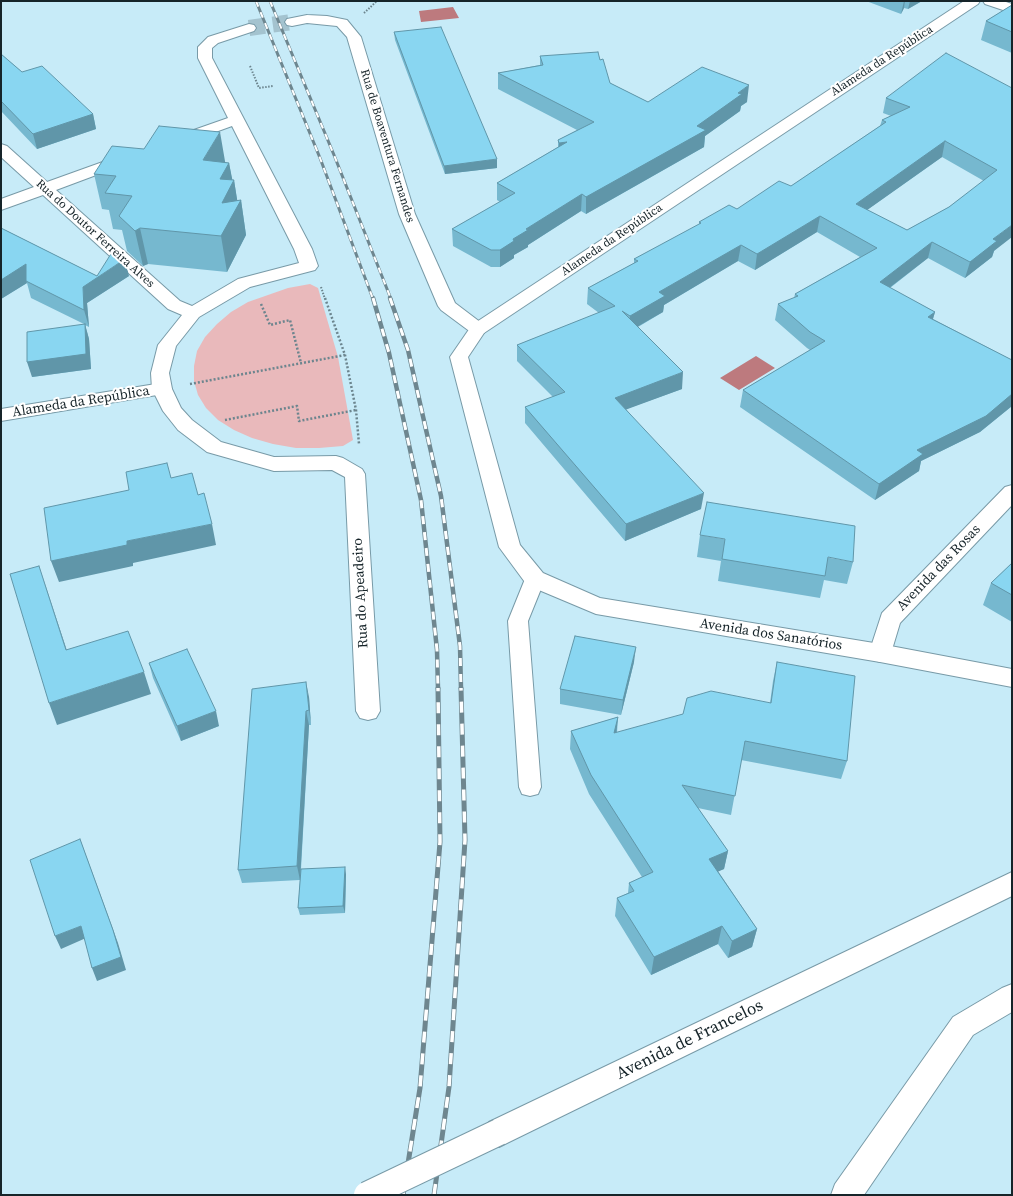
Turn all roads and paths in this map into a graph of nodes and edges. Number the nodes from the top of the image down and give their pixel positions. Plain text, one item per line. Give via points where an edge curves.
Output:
1 (973, 1) edge
2 (990, 1) edge
3 (1012, 9) edge
4 (292, 22) tunnel mouth
5 (249, 28) tunnel mouth
6 (250, 66) dead end
7 (273, 86) dead end
8 (236, 120) junction
9 (163, 146) edge
10 (1, 149) edge
11 (141, 154) edge
12 (45, 188) junction
13 (1, 205) edge
14 (321, 287) dead end
15 (259, 300) dead end
16 (193, 313) junction
17 (478, 329) junction
18 (345, 354) junction
19 (301, 363) junction
20 (162, 389) junction
21 (356, 410) junction
22 (1, 415) edge
23 (220, 421) dead end
24 (354, 474) junction
25 (1012, 492) edge
26 (535, 579) junction
27 (880, 653) junction
28 (1012, 678) edge
29 (368, 711) dead end
30 (530, 787) dead end
31 (1012, 883) edge
32 (1012, 997) edge
33 (367, 1195) edge
34 (846, 1195) edge

1 - 17 street, Alameda da República
2 - 3 street
4 - 17 street, Rua de Boaventura Fernandes via 307,19 342,23 354,38 407,214 447,306
5 - 8 street via 213,40 205,47 205,58
6 - 7 path via 259,88
8 - 9 street
8 - 16 street via 303,249 309,266 244,283
10 - 12 street, Rua do Doutor Ferreira Alves
11 - 12 street
12 - 13 street
12 - 16 street, Rua do Doutor Ferreira Alves via 174,305
14 - 18 path
15 - 19 path via 270,325 290,320
16 - 20 street via 167,345 160,373
17 - 26 street, Alameda da República via 459,357 510,547
18 - 19 path
18 - 21 path
19 - 20 path
20 - 22 street, Alameda da República
20 - 24 street via 173,410 185,425 214,447 274,464 336,463
21 - 23 path via 299,421 297,406
21 - 24 path via 359,449
24 - 29 street, Rua do Apeadeiro
25 - 27 street, Avenida das Rosas via 890,620
26 - 27 street, Avenida dos Sanatórios via 596,606
26 - 30 lane via 518,621
27 - 28 street, Avenida dos Sanatórios
31 - 33 street, Avenida de Francelos, bridge
32 - 34 street via 963,1026

